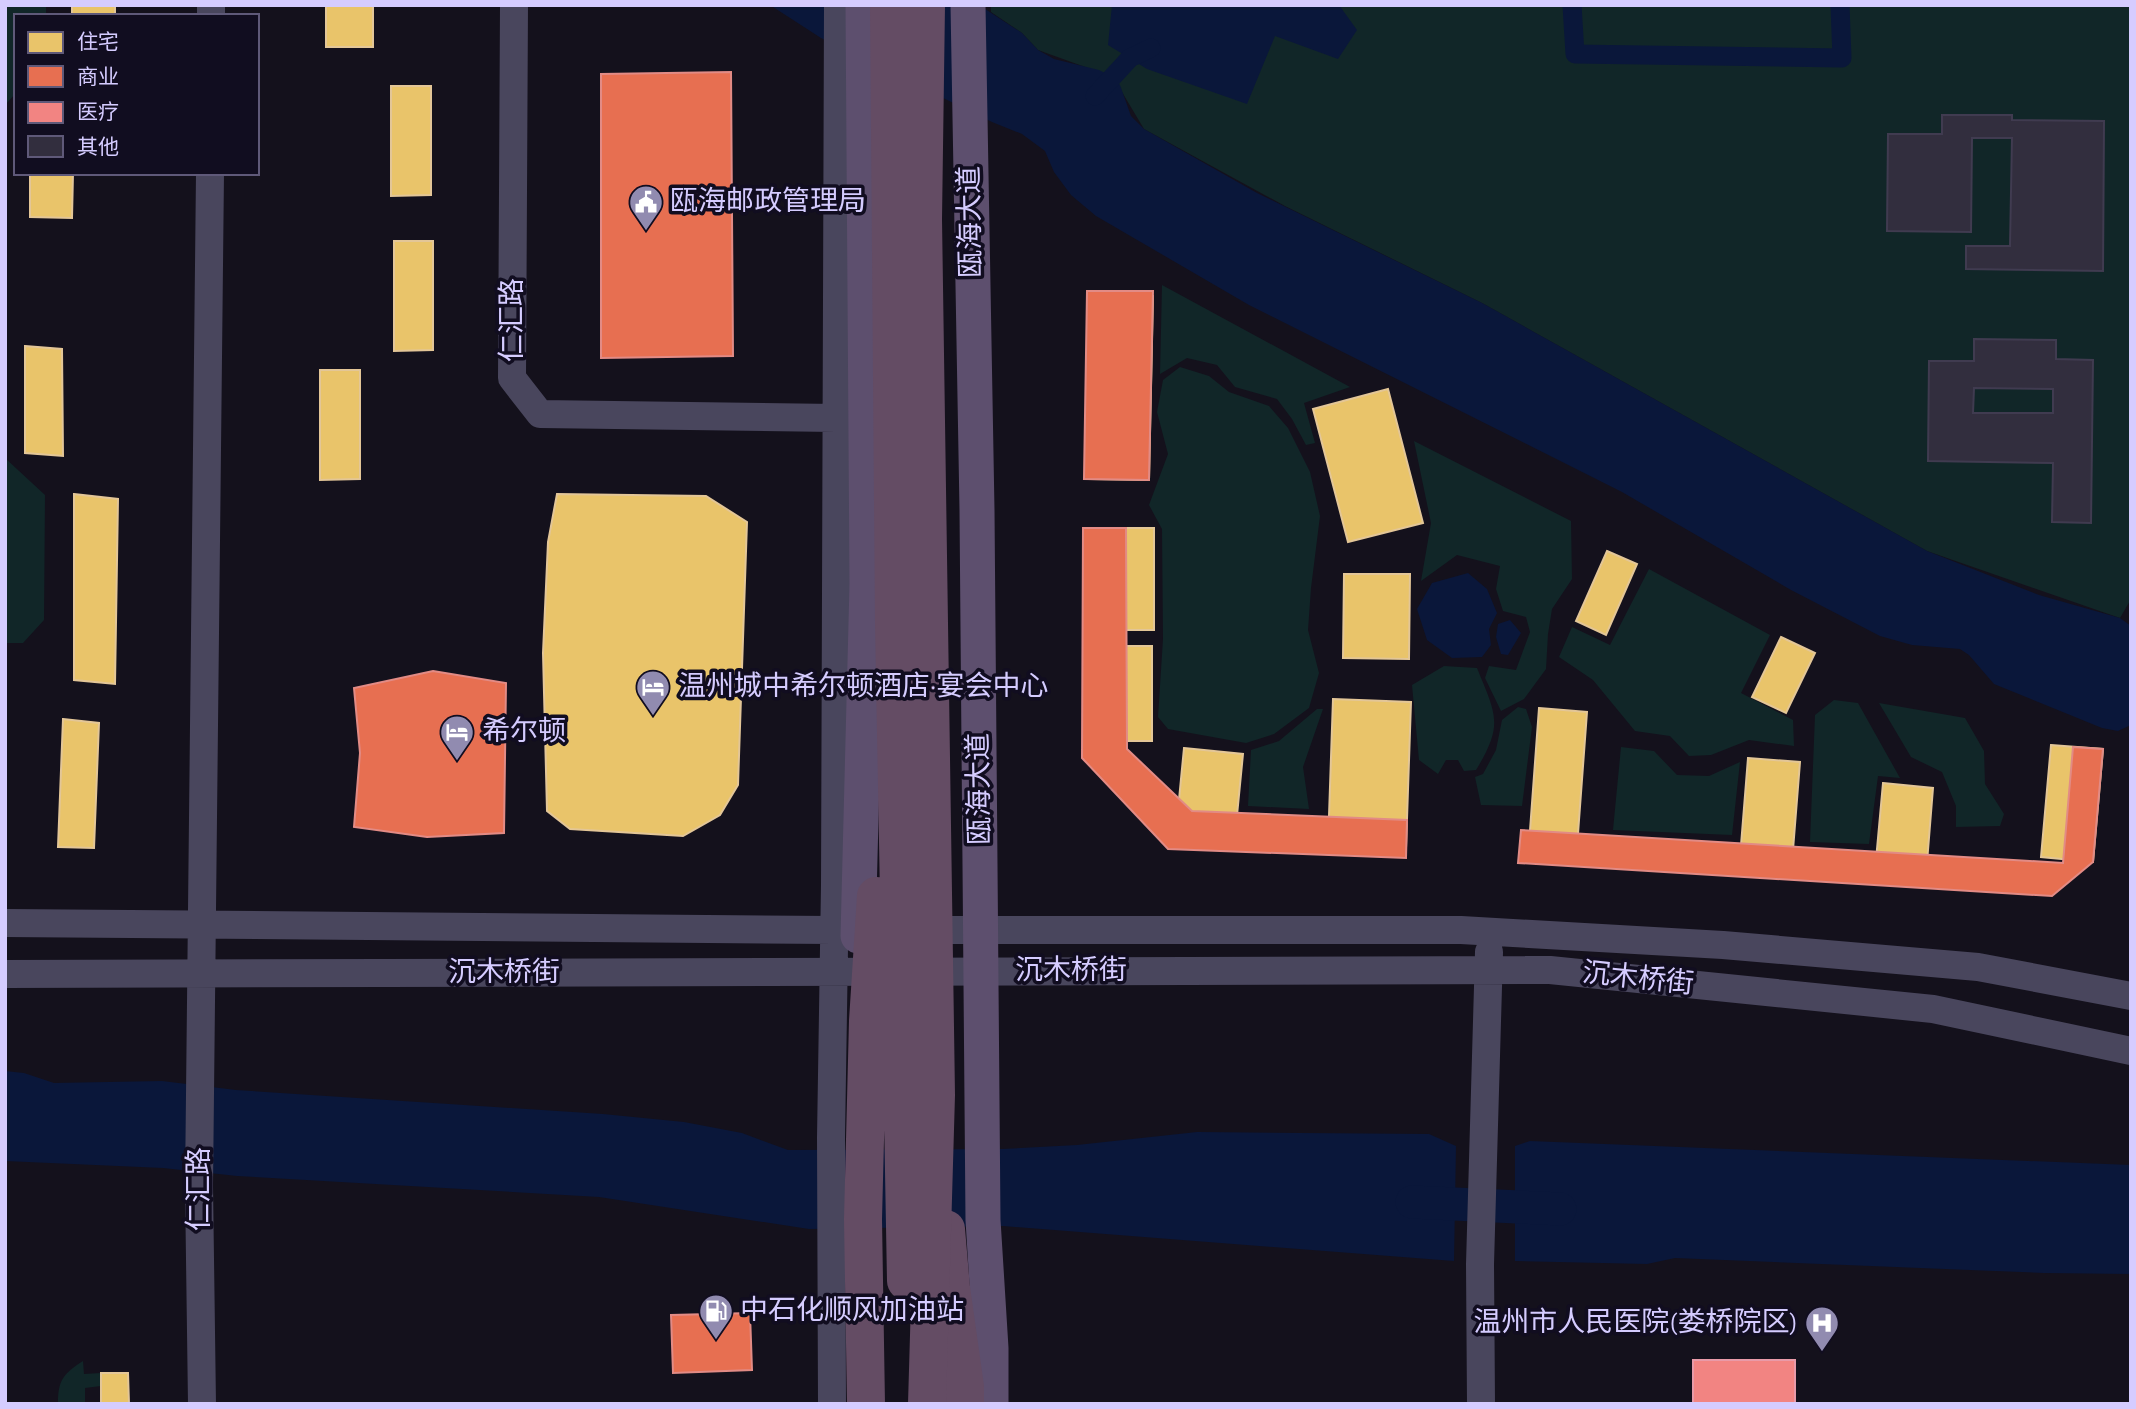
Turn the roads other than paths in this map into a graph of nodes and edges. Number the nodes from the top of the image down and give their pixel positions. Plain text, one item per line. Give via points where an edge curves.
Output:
1 (514, 5) edge
2 (838, 5) edge
3 (863, 5) edge
4 (889, 5) edge
5 (926, 5) edge
6 (968, 5) edge
7 (850, 53) junction
8 (210, 175) edge
9 (836, 418) junction
10 (835, 506) junction
11 (867, 584) junction
12 (894, 622) junction
13 (5, 923) edge
14 (203, 925) junction
15 (845, 930) junction
16 (981, 930) junction
17 (1488, 933) junction
18 (1489, 970) junction
19 (845, 972) junction
20 (982, 972) junction
21 (202, 973) junction
22 (5, 974) edge
23 (2131, 996) edge
24 (2131, 1051) edge
25 (936, 1095) junction
26 (841, 1225) junction
27 (202, 1404) edge
28 (832, 1404) edge
29 (850, 1404) edge
30 (866, 1404) edge
31 (909, 1404) edge
32 (927, 1404) edge
33 (965, 1404) edge
34 (992, 1404) edge
35 (1481, 1404) edge

1 - 9 street, 仁汇路 via 512,377 540,414
2 - 7 street
3 - 7 main road
4 - 12 highway, bridge
5 - 25 highway, 瓯海大道, bridge via 923,219
6 - 16 main road, 瓯海大道
7 - 9 street
7 - 11 main road
8 - 14 street, 仁汇路
9 - 10 street
10 - 11 street
10 - 15 street via 835,885
11 - 15 main road
12 - 30 highway, bridge via 868,1021 863,1219
12 - 31 highway, bridge
13 - 14 street, 沉木桥街
14 - 15 street, 沉木桥街
14 - 21 street, 仁汇路
15 - 16 street, 沉木桥街
15 - 19 main road
16 - 17 street, 沉木桥街
16 - 20 main road, 瓯海大道
17 - 18 street
17 - 23 street, 沉木桥街 via 1723,945 1978,968
18 - 20 street, 沉木桥街
18 - 24 street, 沉木桥街 via 1550,970 1933,1009
18 - 35 street via 1480,1264
19 - 20 street, 沉木桥街
19 - 21 street, 沉木桥街
19 - 26 main road
20 - 34 main road, 瓯海大道 via 983,1220
21 - 22 street, 沉木桥街
21 - 27 street, 仁汇路
25 - 32 highway, 瓯海大道, bridge
25 - 33 highway, bridge
26 - 28 street
26 - 29 main road

